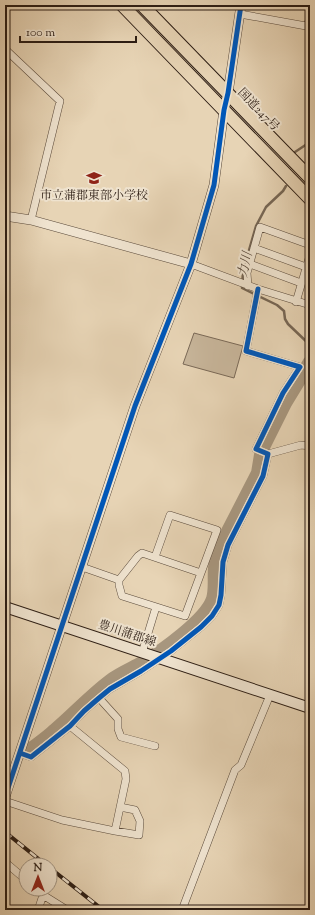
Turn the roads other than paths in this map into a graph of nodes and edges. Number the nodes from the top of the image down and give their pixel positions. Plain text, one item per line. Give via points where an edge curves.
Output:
1 (122, 5) edge
2 (142, 5) edge
3 (240, 9) edge
4 (310, 20) edge
5 (5, 49) edge
6 (228, 93) junction
7 (224, 110) junction
8 (310, 178) edge
9 (310, 199) edge
10 (5, 216) edge
11 (31, 220) junction
12 (310, 245) edge
13 (254, 248) junction
14 (310, 255) edge
15 (191, 264) junction
16 (250, 264) junction
17 (306, 267) junction
18 (305, 279) edge
19 (244, 284) junction
20 (257, 294) junction
21 (296, 302) junction
22 (310, 305) edge
23 (310, 446) edge
24 (265, 452) junction
25 (155, 557) junction
26 (82, 567) junction
27 (201, 573) junction
28 (119, 580) junction
29 (5, 607) edge
30 (156, 607) junction
31 (62, 626) junction
32 (144, 653) junction
33 (159, 658) junction
34 (270, 695) junction
35 (99, 698) junction
36 (310, 708) edge
37 (70, 726) junction
38 (155, 746) dead end
39 (20, 753) junction
40 (8, 774) edge
41 (5, 797) edge
42 (5, 802) edge
43 (120, 807) junction
44 (114, 831) junction
45 (5, 862) edge
46 (18, 873) edge
47 (42, 897) edge
48 (46, 897) edge
49 (38, 910) edge
50 (67, 910) edge
51 (182, 910) edge

1 - 7 highway, 国道247号
2 - 6 highway, 国道247号
3 - 4 street via 306,26
3 - 6 street
5 - 11 street via 60,101
6 - 7 street
6 - 8 highway, 国道247号
7 - 9 highway, 国道247号
7 - 15 street via 214,186
10 - 11 street
11 - 15 street
12 - 13 street via 260,227
13 - 16 street
13 - 17 street
14 - 17 street
15 - 19 street
15 - 26 street via 134,406
16 - 18 street
16 - 19 street
17 - 18 street
18 - 21 street
19 - 20 street
20 - 21 street
20 - 24 street via 246,351 300,367 283,394 256,449
21 - 22 street
23 - 24 street via 301,445
24 - 33 street via 264,476 228,545 219,604 201,627 172,651
25 - 27 street
25 - 27 street via 170,515 217,530
25 - 28 street via 142,553
26 - 28 street
26 - 31 street
27 - 30 street via 185,616
28 - 30 street via 122,596
29 - 31 main road, 豊川蒲郡線
30 - 32 street
31 - 32 main road, 豊川蒲郡線
31 - 39 street
32 - 33 main road, 豊川蒲郡線
33 - 34 main road, 豊川蒲郡線
33 - 35 street
34 - 36 main road, 豊川蒲郡線
34 - 51 street via 242,764 235,770
35 - 37 street
35 - 38 street via 118,719 121,737
37 - 39 street via 31,757
37 - 43 street via 125,771 126,779
39 - 40 street
40 - 41 street
42 - 44 street via 62,820
43 - 44 street
43 - 44 street via 135,810 140,821 139,835
45 - 46 street
47 - 49 street
48 - 50 street

